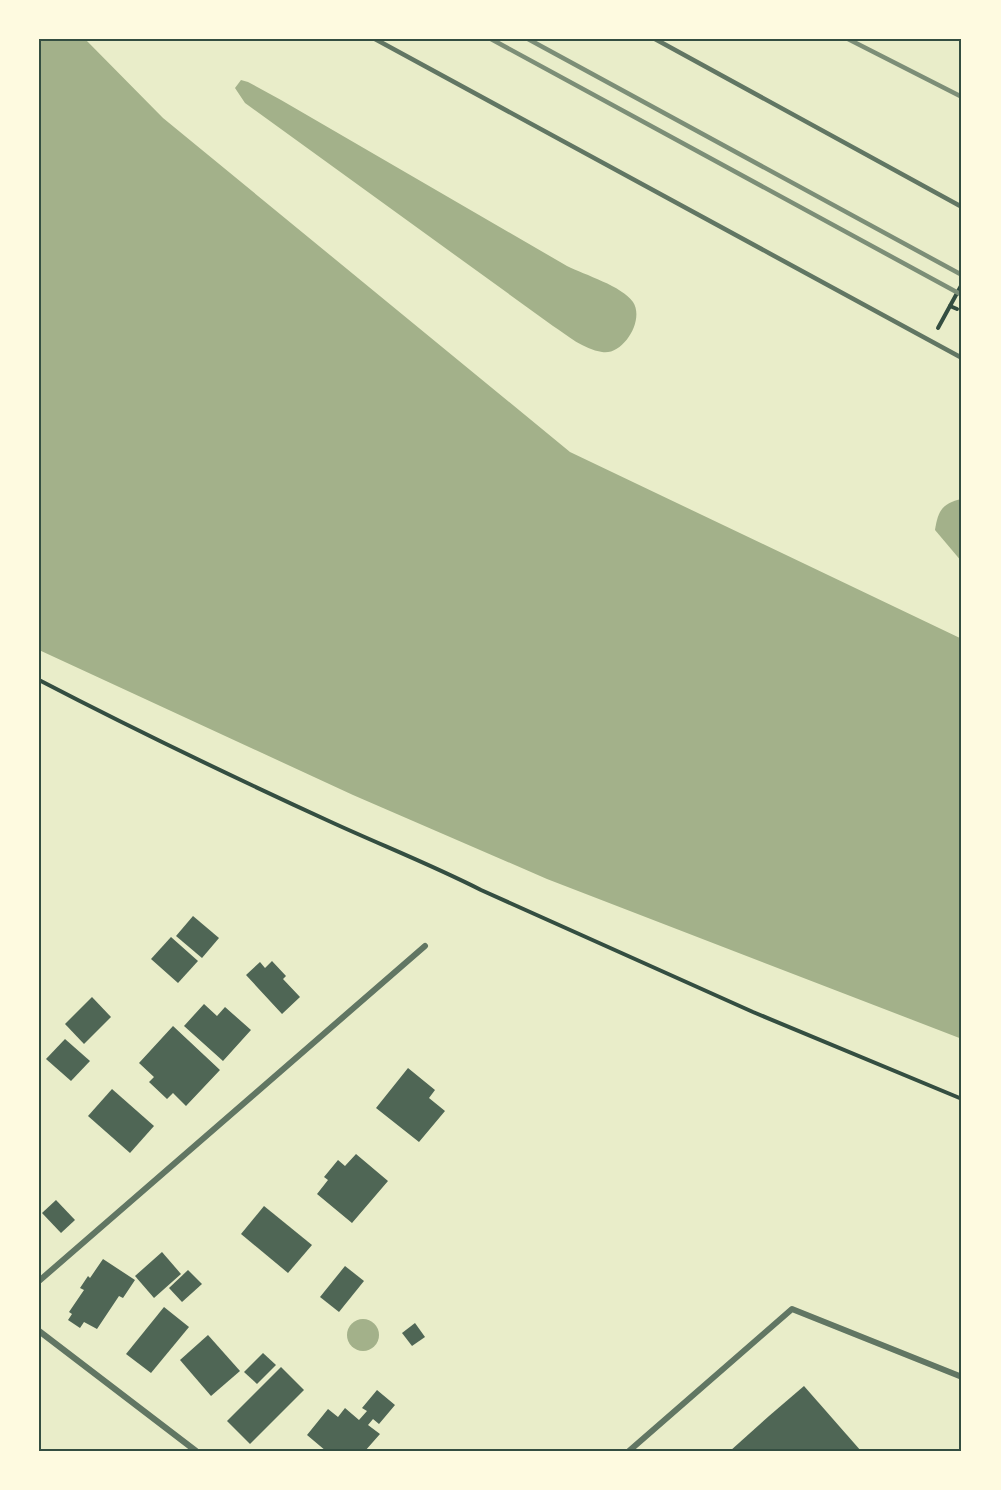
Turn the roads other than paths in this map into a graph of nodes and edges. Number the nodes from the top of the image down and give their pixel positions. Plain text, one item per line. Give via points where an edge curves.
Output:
1 (375, 39) edge
2 (655, 39) edge
3 (962, 207) edge
4 (962, 358) edge
5 (425, 946) dead end
6 (39, 1281) edge
7 (39, 1331) edge
8 (962, 1377) edge
9 (195, 1451) edge
10 (629, 1451) edge

1 - 4 lane
2 - 3 lane
5 - 6 street
7 - 9 street
8 - 10 street via 792,1309

